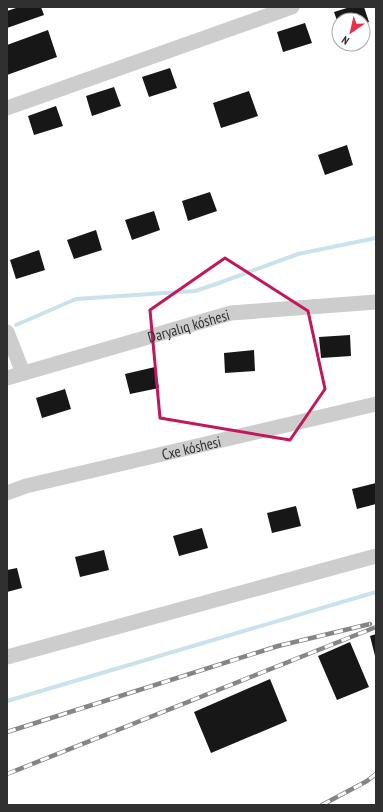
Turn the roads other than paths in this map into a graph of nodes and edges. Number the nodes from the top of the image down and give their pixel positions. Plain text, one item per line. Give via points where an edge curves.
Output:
1 (292, 7) edge
2 (7, 108) edge
3 (376, 302) edge
4 (7, 332) edge
5 (23, 373) junction
6 (7, 378) edge
7 (376, 404) edge
8 (7, 493) edge
9 (376, 556) edge
10 (7, 657) edge

1 - 2 street
3 - 5 street, Daryalıq kóshesi via 231,313
4 - 5 street
5 - 6 street, Daryalıq kóshesi
7 - 8 street, Cxe kóshesi via 26,486
9 - 10 street

